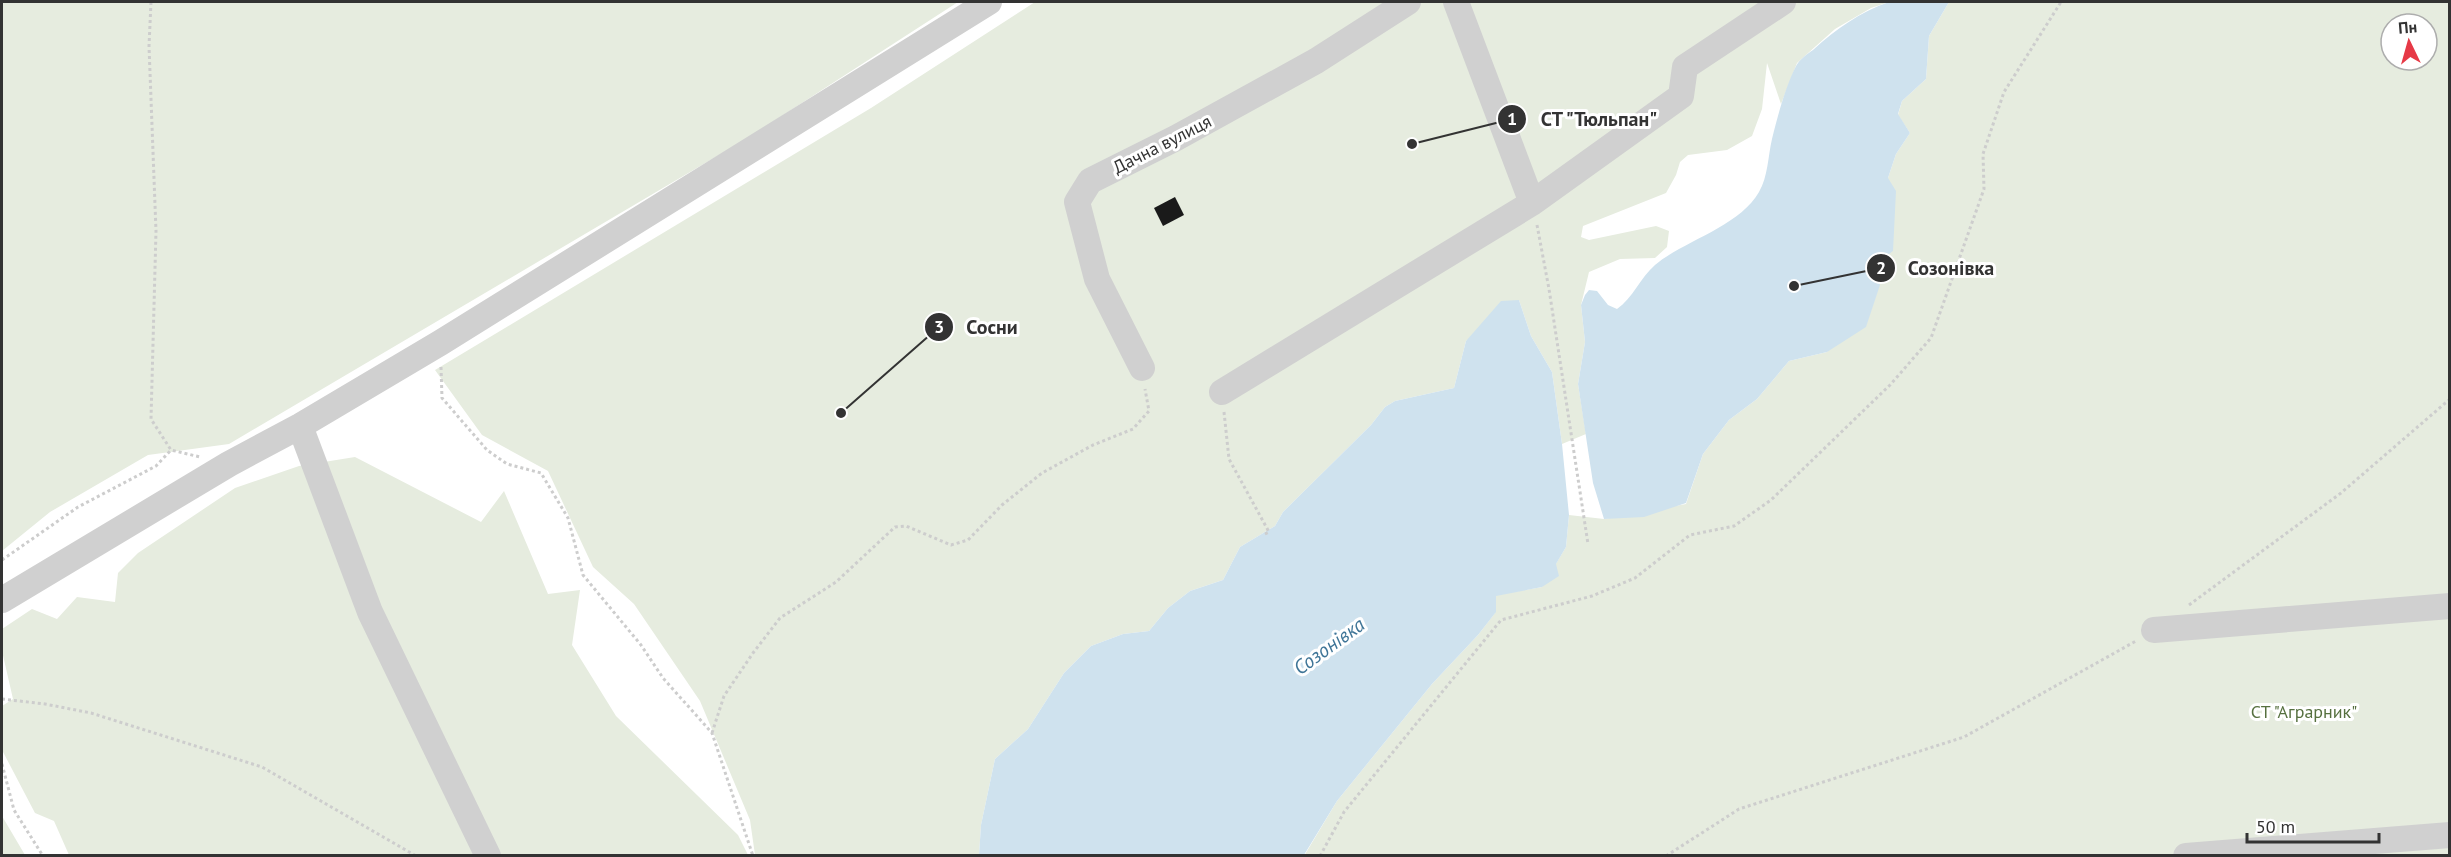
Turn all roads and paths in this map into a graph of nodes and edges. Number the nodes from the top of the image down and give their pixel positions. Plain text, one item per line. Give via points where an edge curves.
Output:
1 (151, 2) edge
2 (989, 2) edge
3 (1408, 2) edge
4 (1456, 2) edge
5 (1783, 2) edge
6 (2061, 2) edge
7 (1532, 202) junction
8 (441, 343) junction
9 (1142, 368) joint
10 (1222, 392) joint
11 (2450, 399) edge
12 (300, 426) junction
13 (171, 450) junction
14 (229, 464) junction
15 (1264, 534) dead end
16 (1588, 544) dead end
17 (2, 560) edge
18 (2, 600) edge
19 (2450, 606) edge
20 (2182, 610) dead end
21 (2154, 630) joint
22 (2, 699) edge
23 (712, 733) junction
24 (2, 765) edge
25 (2, 775) edge
26 (2450, 835) edge
27 (43, 855) edge
28 (416, 855) edge
29 (488, 855) edge
30 (753, 855) edge
31 (1320, 855) edge
32 (1666, 855) edge
33 (2186, 855) edge

1 - 13 path via 156,231 151,419
2 - 8 street
3 - 9 street, Дачна вулиця via 1316,61 1090,181 1077,201 1097,279
4 - 7 street
5 - 7 street via 1684,67 1681,96
6 - 31 path via 2004,92 1983,154 1984,189 1931,338 1897,377 1771,500 1734,526 1690,535 1635,578 1592,596 1501,620 1344,812
7 - 10 street
7 - 16 path
8 - 12 street
8 - 23 path via 442,398 487,450 507,464 541,473 568,518 583,575 663,678
9 - 23 path via 1149,411 1133,429 1093,445 1042,473 1002,505 968,540 951,545 906,526 895,527 836,582 780,618 724,696
10 - 15 path via 1229,459 1269,532
11 - 20 path via 2341,493
12 - 14 street
12 - 29 street via 370,612
13 - 14 path
13 - 17 path via 156,466 78,507
14 - 18 street
19 - 21 street
21 - 32 path via 1964,737 1739,809
22 - 28 path via 91,713 262,767
23 - 30 path
24 - 25 path
24 - 27 path via 14,810
26 - 33 street

